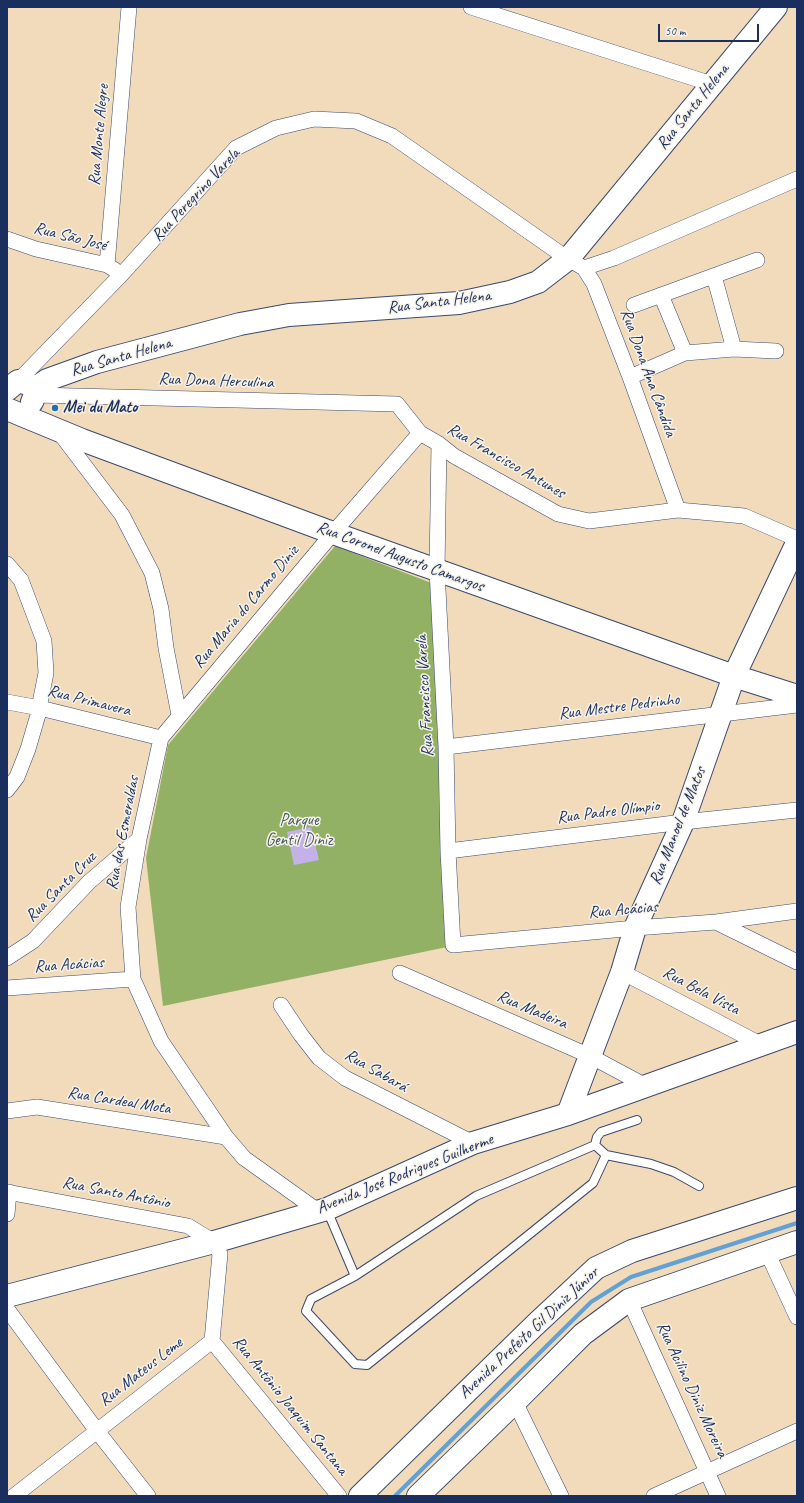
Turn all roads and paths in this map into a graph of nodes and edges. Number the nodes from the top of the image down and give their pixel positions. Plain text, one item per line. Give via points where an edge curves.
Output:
1 (129, 7) edge
2 (471, 7) edge
3 (776, 7) edge
4 (712, 84) junction
5 (797, 179) edge
6 (7, 239) edge
7 (757, 260) dead end
8 (576, 264) junction
9 (107, 265) junction
10 (122, 274) junction
11 (714, 276) junction
12 (661, 295) junction
13 (634, 305) dead end
14 (734, 349) junction
15 (776, 351) dead end
16 (685, 353) junction
17 (630, 376) junction
18 (24, 391) edge
19 (397, 404) joint
20 (57, 430) junction
21 (420, 433) junction
22 (439, 444) junction
23 (678, 510) junction
24 (333, 533) junction
25 (797, 539) edge
26 (797, 543) edge
27 (7, 564) edge
28 (437, 570) junction
29 (734, 676) junction
30 (797, 696) edge
31 (7, 702) edge
32 (797, 705) edge
33 (40, 708) junction
34 (720, 714) junction
35 (179, 715) junction
36 (161, 738) junction
37 (446, 747) junction
38 (7, 790) edge
39 (797, 810) edge
40 (684, 822) junction
41 (139, 839) junction
42 (448, 852) junction
43 (797, 911) edge
44 (716, 922) junction
45 (635, 928) junction
46 (453, 945) joint
47 (7, 958) edge
48 (797, 962) edge
49 (622, 972) junction
50 (400, 973) dead end
51 (133, 979) junction
52 (7, 988) edge
53 (281, 1005) dead end
54 (797, 1032) edge
55 (762, 1045) junction
56 (590, 1056) junction
57 (646, 1086) junction
58 (7, 1111) edge
59 (568, 1114) junction
60 (637, 1120) dead end
61 (226, 1137) junction
62 (473, 1143) junction
63 (595, 1145) junction
64 (606, 1156) junction
65 (700, 1186) dead end
66 (8, 1192) edge
67 (797, 1198) edge
68 (322, 1210) junction
69 (7, 1214) edge
70 (214, 1242) junction
71 (797, 1242) edge
72 (767, 1252) junction
73 (355, 1276) junction
74 (7, 1296) edge
75 (629, 1300) junction
76 (7, 1309) edge
77 (797, 1317) edge
78 (212, 1341) junction
79 (515, 1402) junction
80 (96, 1431) junction
81 (797, 1431) edge
82 (708, 1472) junction
83 (14, 1496) edge
84 (148, 1496) edge
85 (339, 1496) edge
86 (360, 1496) edge
87 (418, 1496) edge
88 (561, 1496) edge
89 (654, 1496) edge
90 (718, 1496) edge

1 - 9 street, Rua Monte Alegre
2 - 4 street
3 - 4 street, Rua Santa Helena
4 - 8 street, Rua Santa Helena
5 - 8 street, Rua Santa Helena via 614,258
6 - 9 street, Rua São José via 36,249
7 - 11 street
8 - 10 street, Rua Peregrino Varela via 392,136 356,121 314,119 276,128 236,148
8 - 17 street, Rua Dona Ana Cândida via 594,284
8 - 18 street, Rua Santa Helena via 510,292 459,303 289,315 240,324 97,362
9 - 10 street, Rua São José
10 - 18 street, Rua Peregrino Varela
11 - 12 street
11 - 14 street
12 - 13 street
12 - 16 street
14 - 15 street
14 - 16 street
16 - 17 street
17 - 23 street, Rua Dona Ana Cândida
18 - 19 street, Rua Dona Herculina
18 - 20 street, Rua Coronel Augusto Camargos
19 - 21 street, Rua Francisco Antunes
20 - 24 street, Rua Coronel Augusto Camargos
20 - 35 street via 122,514 152,573 161,609
21 - 22 street, Rua Francisco Antunes
21 - 24 street, Rua Maria do Carmo Diniz
22 - 23 street, Rua Francisco Antunes via 454,456 558,514 589,521
22 - 28 street, Rua Francisco Varela
23 - 25 street, Rua Francisco Antunes via 744,516
24 - 28 street, Rua Coronel Augusto Camargos
24 - 35 street, Rua Maria do Carmo Diniz
26 - 29 street, Rua Manoel de Matos
27 - 33 street via 21,580 44,641 46,673
28 - 29 street, Rua Coronel Augusto Camargos
28 - 37 street, Rua Francisco Varela
29 - 30 street, Rua Coronel Augusto Camargos
29 - 34 street, Rua Manoel de Matos
31 - 33 street, Rua Primavera
32 - 34 street, Rua Mestre Pedrinho
33 - 36 street, Rua Primavera
33 - 38 street via 17,777
34 - 37 street, Rua Mestre Pedrinho
34 - 40 street, Rua Manoel de Matos
35 - 36 street, Rua das Esmeraldas
36 - 41 street, Rua das Esmeraldas
37 - 42 street, Rua Francisco Varela
39 - 40 street, Rua Padre Olímpio
40 - 42 street, Rua Padre Olímpio
40 - 45 street, Rua Manoel de Matos
41 - 47 street, Rua Santa Cruz via 89,882 33,941
41 - 51 street, Rua das Esmeraldas via 128,907
42 - 46 street, Rua Francisco Varela
43 - 44 street, Rua Acácias
44 - 45 street, Rua Acácias
44 - 48 street
45 - 46 street, Rua Acácias
45 - 49 street, Rua Manoel de Matos
49 - 55 street, Rua Bela Vista
49 - 56 street, Rua Manoel de Matos
50 - 56 street, Rua Madeira
51 - 52 street, Rua Acácias
51 - 61 street, Rua das Esmeraldas via 161,1041
53 - 62 street, Rua Sabará via 319,1058 344,1078
54 - 55 street, Avenida José Rodrigues Guilherme
55 - 57 street, Avenida José Rodrigues Guilherme
56 - 57 street, Rua Madeira
56 - 59 street, Rua Manoel de Matos
57 - 59 street, Avenida José Rodrigues Guilherme
58 - 61 street, Rua Cardeal Mota via 37,1107
59 - 62 street, Avenida José Rodrigues Guilherme
60 - 63 lane via 601,1132
61 - 68 street, Rua das Esmeraldas via 244,1158
62 - 68 street, Avenida José Rodrigues Guilherme
63 - 64 lane
63 - 73 lane via 476,1196
64 - 65 lane via 652,1164
64 - 73 lane via 593,1183 367,1365 356,1364 306,1311 311,1298
66 - 69 street
66 - 70 street, Rua Santo Antônio via 188,1226
67 - 86 street, Avenida Prefeito Gil Diniz Júnior via 632,1251 596,1268 535,1324
68 - 70 street, Avenida José Rodrigues Guilherme
68 - 73 lane
70 - 74 street, Avenida José Rodrigues Guilherme
70 - 78 street via 220,1254
71 - 72 street
72 - 75 street
72 - 77 street
75 - 79 street via 583,1334
75 - 82 street, Rua Acilino Diniz Moreira
76 - 80 street
78 - 80 street, Rua Mateus Leme
78 - 85 street, Rua Antônio Joaquim Santana
79 - 87 street
79 - 88 street
80 - 83 street, Rua Mateus Leme
80 - 84 street
81 - 82 street
82 - 89 street
82 - 90 street, Rua Acilino Diniz Moreira

